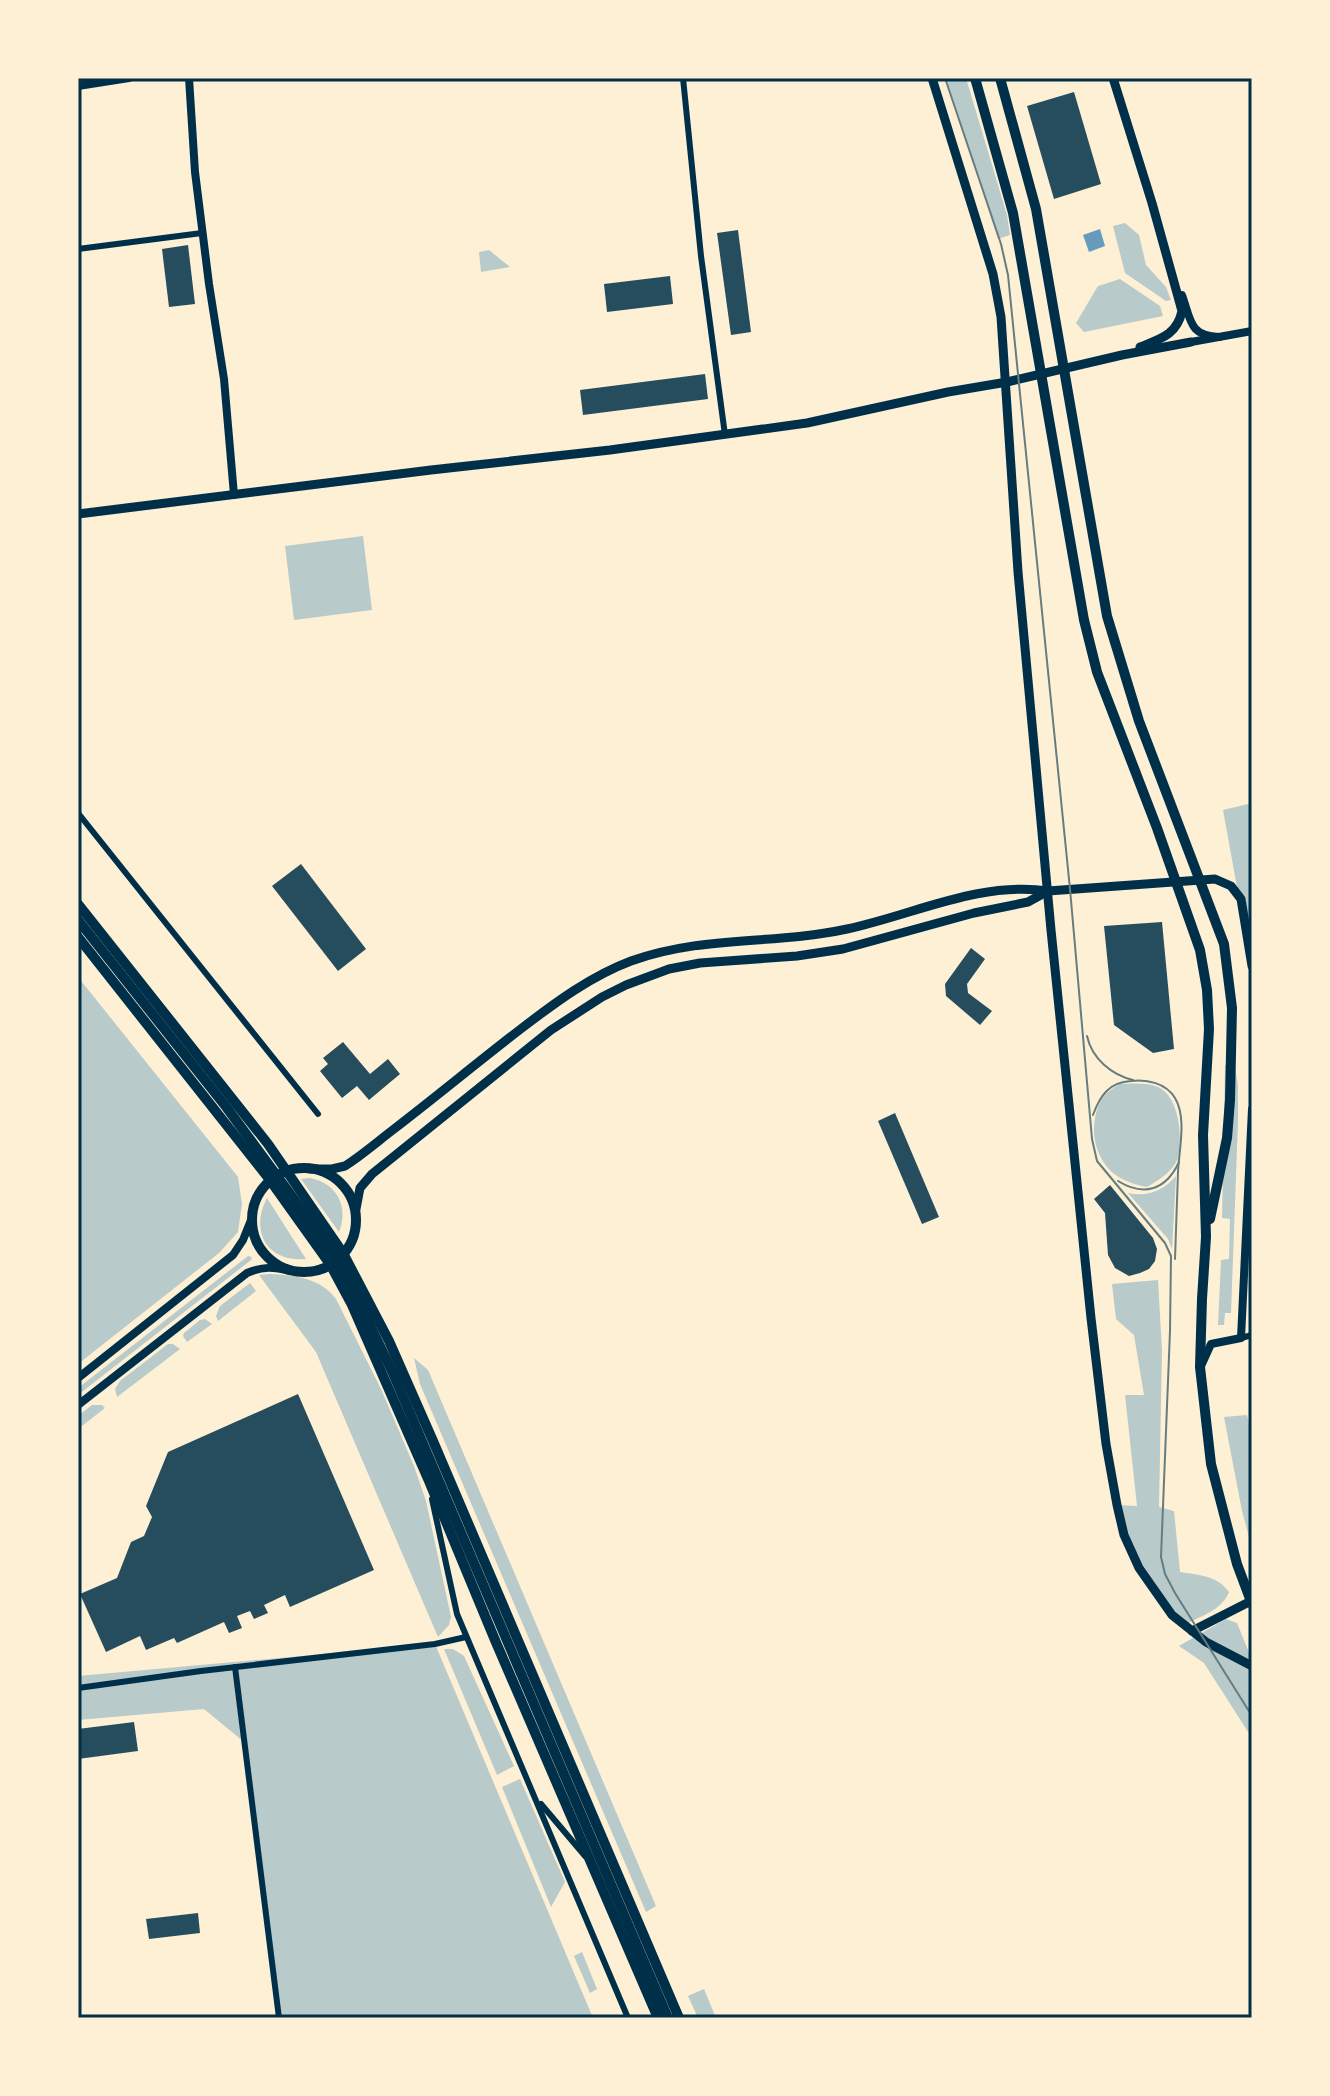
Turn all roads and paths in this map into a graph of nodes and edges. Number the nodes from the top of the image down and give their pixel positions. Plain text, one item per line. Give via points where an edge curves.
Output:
1 (129, 78) edge
2 (189, 78) edge
3 (683, 78) edge
4 (932, 78) edge
5 (975, 78) edge
6 (1000, 78) edge
7 (1113, 78) edge
8 (78, 86) edge
9 (202, 233) junction
10 (78, 249) edge
11 (1167, 256) junction
12 (1252, 331) edge
13 (1219, 337) junction
14 (1191, 342) joint
15 (1122, 355) junction
16 (1007, 382) junction
17 (725, 435) junction
18 (234, 495) junction
19 (78, 514) edge
20 (78, 813) edge
21 (1048, 891) junction
22 (78, 904) edge
23 (78, 920) edge
24 (78, 937) edge
25 (1252, 966) edge
26 (1252, 1109) edge
27 (318, 1114) dead end
28 (310, 1169) junction
29 (278, 1175) junction
30 (356, 1209) junction
31 (251, 1220) junction
32 (1206, 1237) junction
33 (337, 1259) junction
34 (290, 1271) junction
35 (1252, 1335) edge
36 (1241, 1338) junction
37 (1200, 1367) junction
38 (78, 1378) edge
39 (78, 1405) edge
40 (422, 1444) junction
41 (429, 1481) junction
42 (1252, 1603) edge
43 (1192, 1631) junction
44 (466, 1637) junction
45 (1252, 1666) edge
46 (235, 1667) junction
47 (78, 1688) edge
48 (536, 1798) junction
49 (591, 1862) junction
50 (613, 1889) junction
51 (279, 2018) edge
52 (628, 2018) edge
53 (658, 2018) edge
54 (668, 2018) edge
55 (679, 2018) edge

1 - 8 street
2 - 9 street
3 - 17 street
4 - 16 main road via 999,295
5 - 32 main road via 1013,213 1097,672 1200,950 1209,1009 1203,1135
6 - 32 main road via 1036,209 1107,616 1139,721 1224,944 1232,1008 1230,1100
7 - 11 main road
9 - 10 street
9 - 18 street via 224,379
11 - 13 street via 1195,330
11 - 15 main road via 1181,306 1179,322 1165,338
12 - 13 street
13 - 14 street
14 - 15 main road
15 - 16 main road
16 - 17 main road
16 - 21 main road via 1018,572
17 - 18 main road
18 - 19 main road
20 - 27 street
21 - 25 main road via 1215,879 1231,886 1241,899
21 - 28 main road via 997,891 849,929 700,944 631,962 538,1016 351,1162
21 - 30 main road via 1028,902 843,949 700,963 626,985 551,1030 372,1174 360,1188
21 - 43 main road via 1091,1318 1117,1505 1139,1568 1172,1615
22 - 29 main road via 268,1144
23 - 29 main road
24 - 29 main road
26 - 36 street
28 - 29 main road
28 - 30 main road via 340,1183
29 - 31 main road via 256,1199
29 - 33 main road
29 - 33 main road
30 - 33 main road via 353,1235
31 - 34 main road via 258,1247
31 - 38 street via 233,1255
32 - 37 main road
33 - 34 main road via 315,1271
33 - 40 main road
33 - 41 main road
33 - 55 main road via 389,1341
34 - 39 street via 260,1267 247,1273
35 - 36 street
36 - 37 street via 1211,1344
37 - 42 main road via 1211,1464
40 - 41 street
40 - 50 main road
41 - 44 street
41 - 49 main road
42 - 43 main road
43 - 45 main road
44 - 46 street
44 - 48 street
46 - 47 street
46 - 51 street
48 - 49 street
48 - 52 street
49 - 50 street
49 - 53 main road
50 - 54 main road

